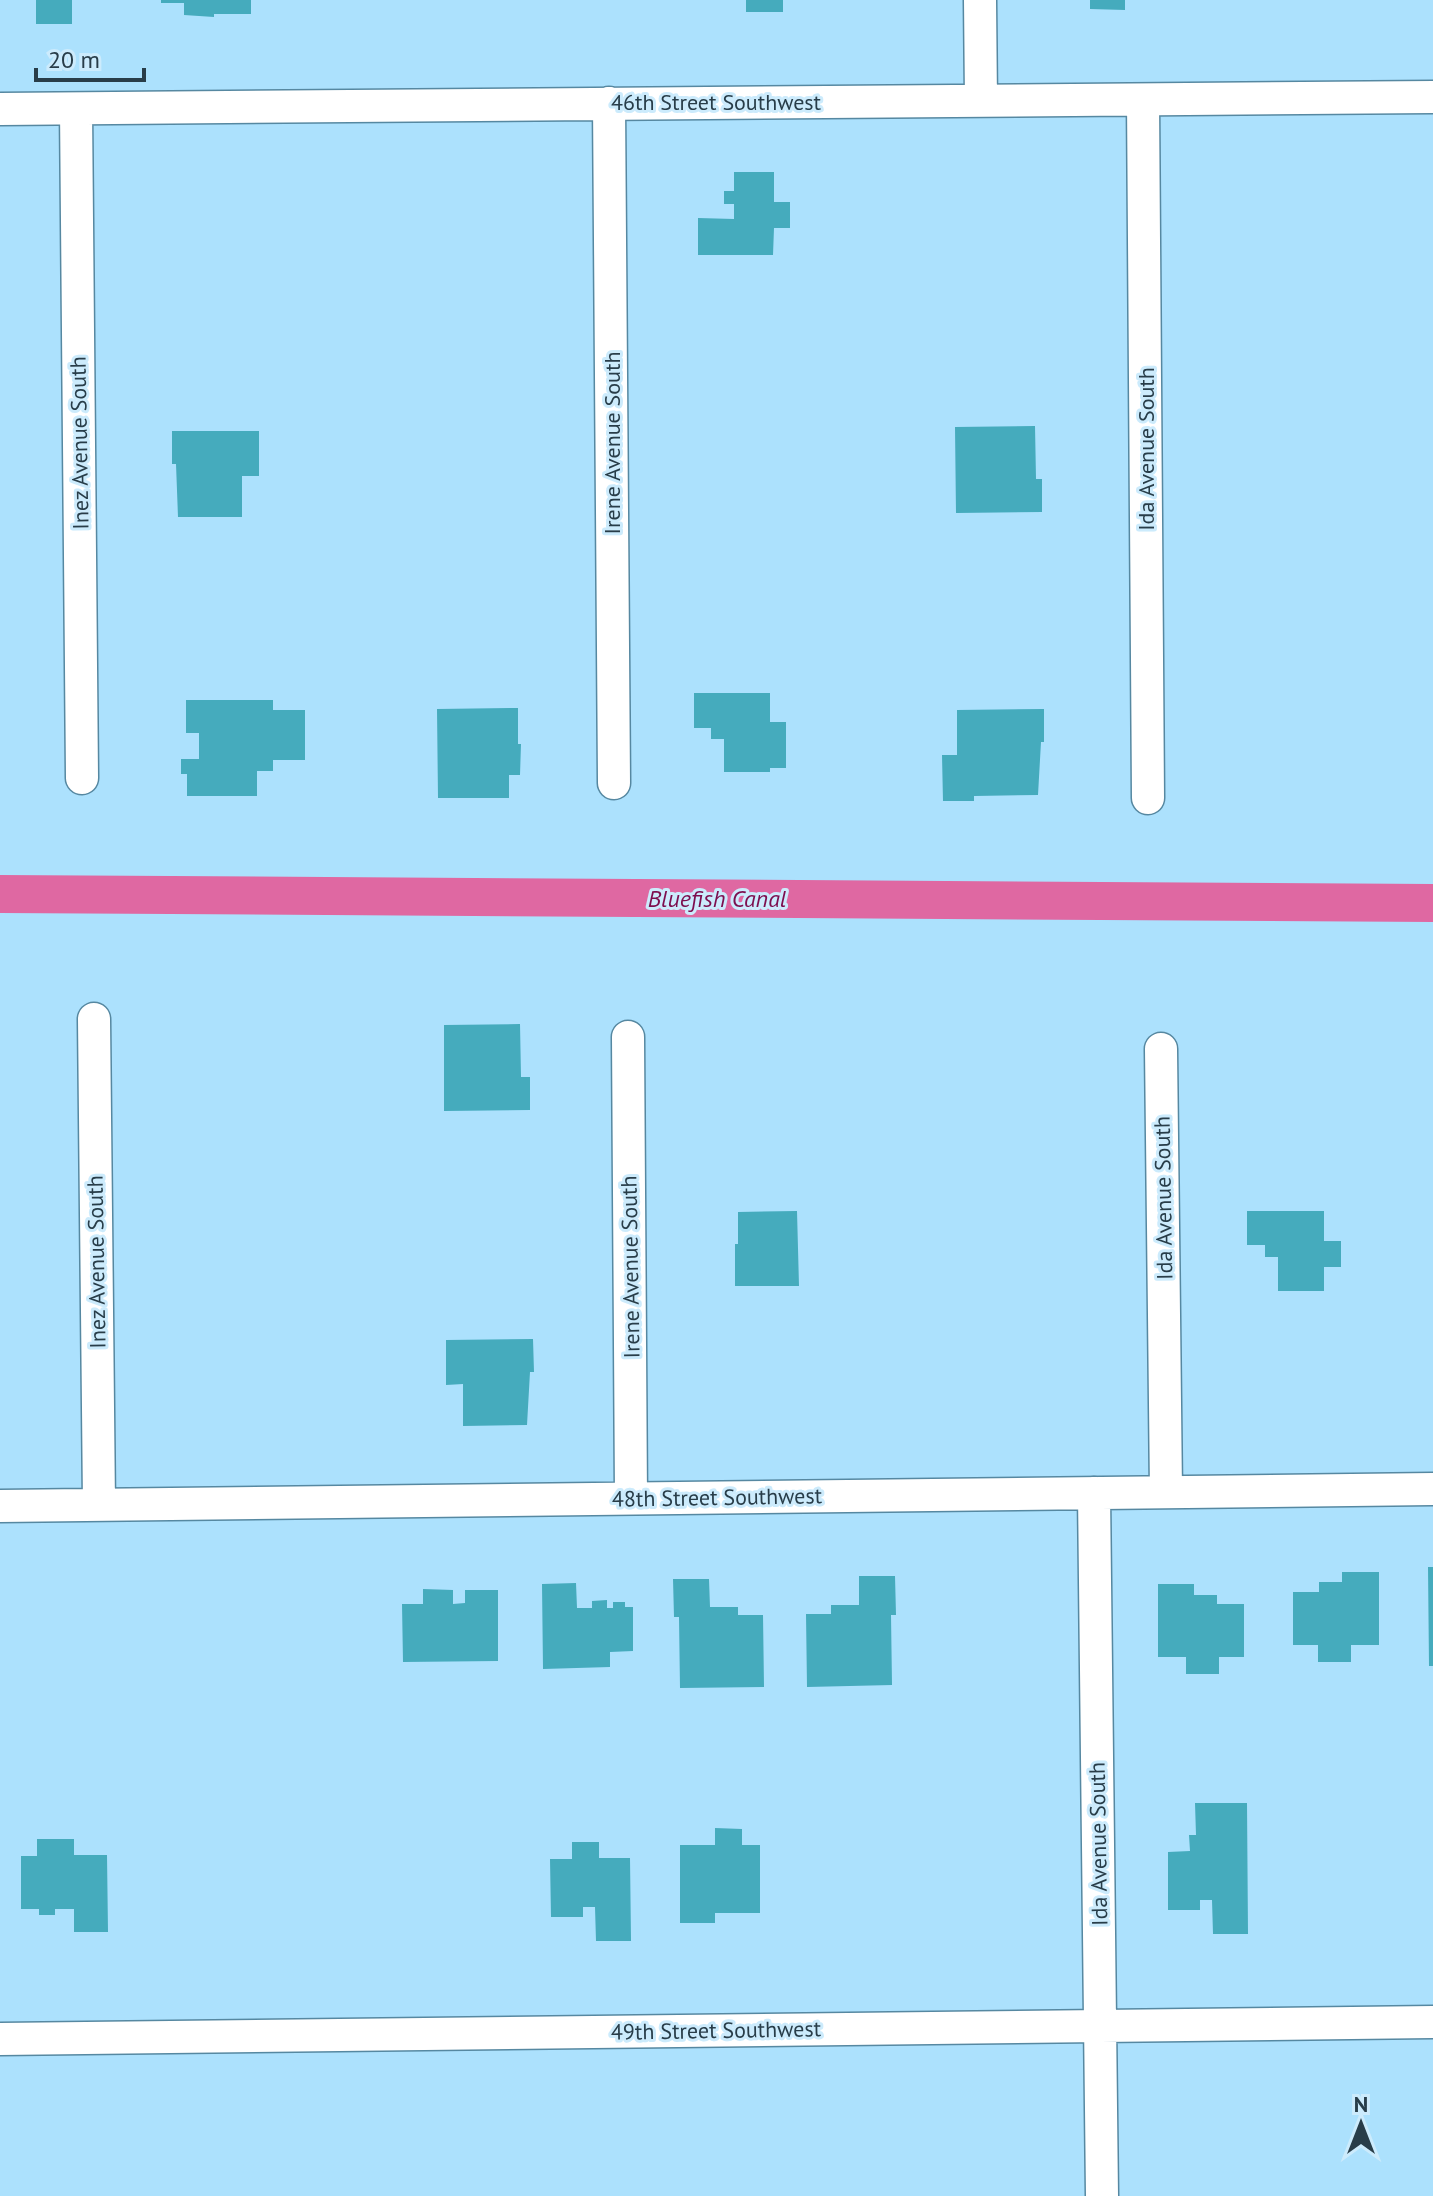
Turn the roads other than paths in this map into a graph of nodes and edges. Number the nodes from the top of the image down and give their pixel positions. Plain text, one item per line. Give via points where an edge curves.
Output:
1 (980, 0) edge
2 (1433, 97) edge
3 (1143, 100) junction
4 (981, 101) junction
5 (609, 103) junction
6 (0, 109) edge
7 (76, 109) junction
8 (82, 778) dead end
9 (614, 783) dead end
10 (1148, 798) dead end
11 (94, 1019) dead end
12 (628, 1037) dead end
13 (1161, 1049) dead end
14 (1433, 1489) edge
15 (1166, 1492) junction
16 (1094, 1493) junction
17 (631, 1498) junction
18 (99, 1505) junction
19 (0, 1506) edge
20 (1433, 2022) edge
21 (1100, 2025) junction
22 (0, 2039) edge
23 (1102, 2196) edge

1 - 4 street
2 - 3 street, 46th Street Southwest
3 - 4 street, 46th Street Southwest
3 - 10 street, Ida Avenue South
4 - 5 street, 46th Street Southwest
5 - 7 street, 46th Street Southwest
5 - 9 street, Irene Avenue South
6 - 7 street, 46th Street Southwest
7 - 8 street, Inez Avenue South
11 - 18 street, Inez Avenue South
12 - 17 street, Irene Avenue South
13 - 15 street, Ida Avenue South
14 - 15 street, 48th Street Southwest
15 - 16 street, 48th Street Southwest
16 - 17 street, 48th Street Southwest
16 - 21 street, Ida Avenue South
17 - 18 street, 48th Street Southwest
18 - 19 street, 48th Street Southwest
20 - 21 street, 49th Street Southwest
21 - 22 street, 49th Street Southwest
21 - 23 street, Ida Avenue South

